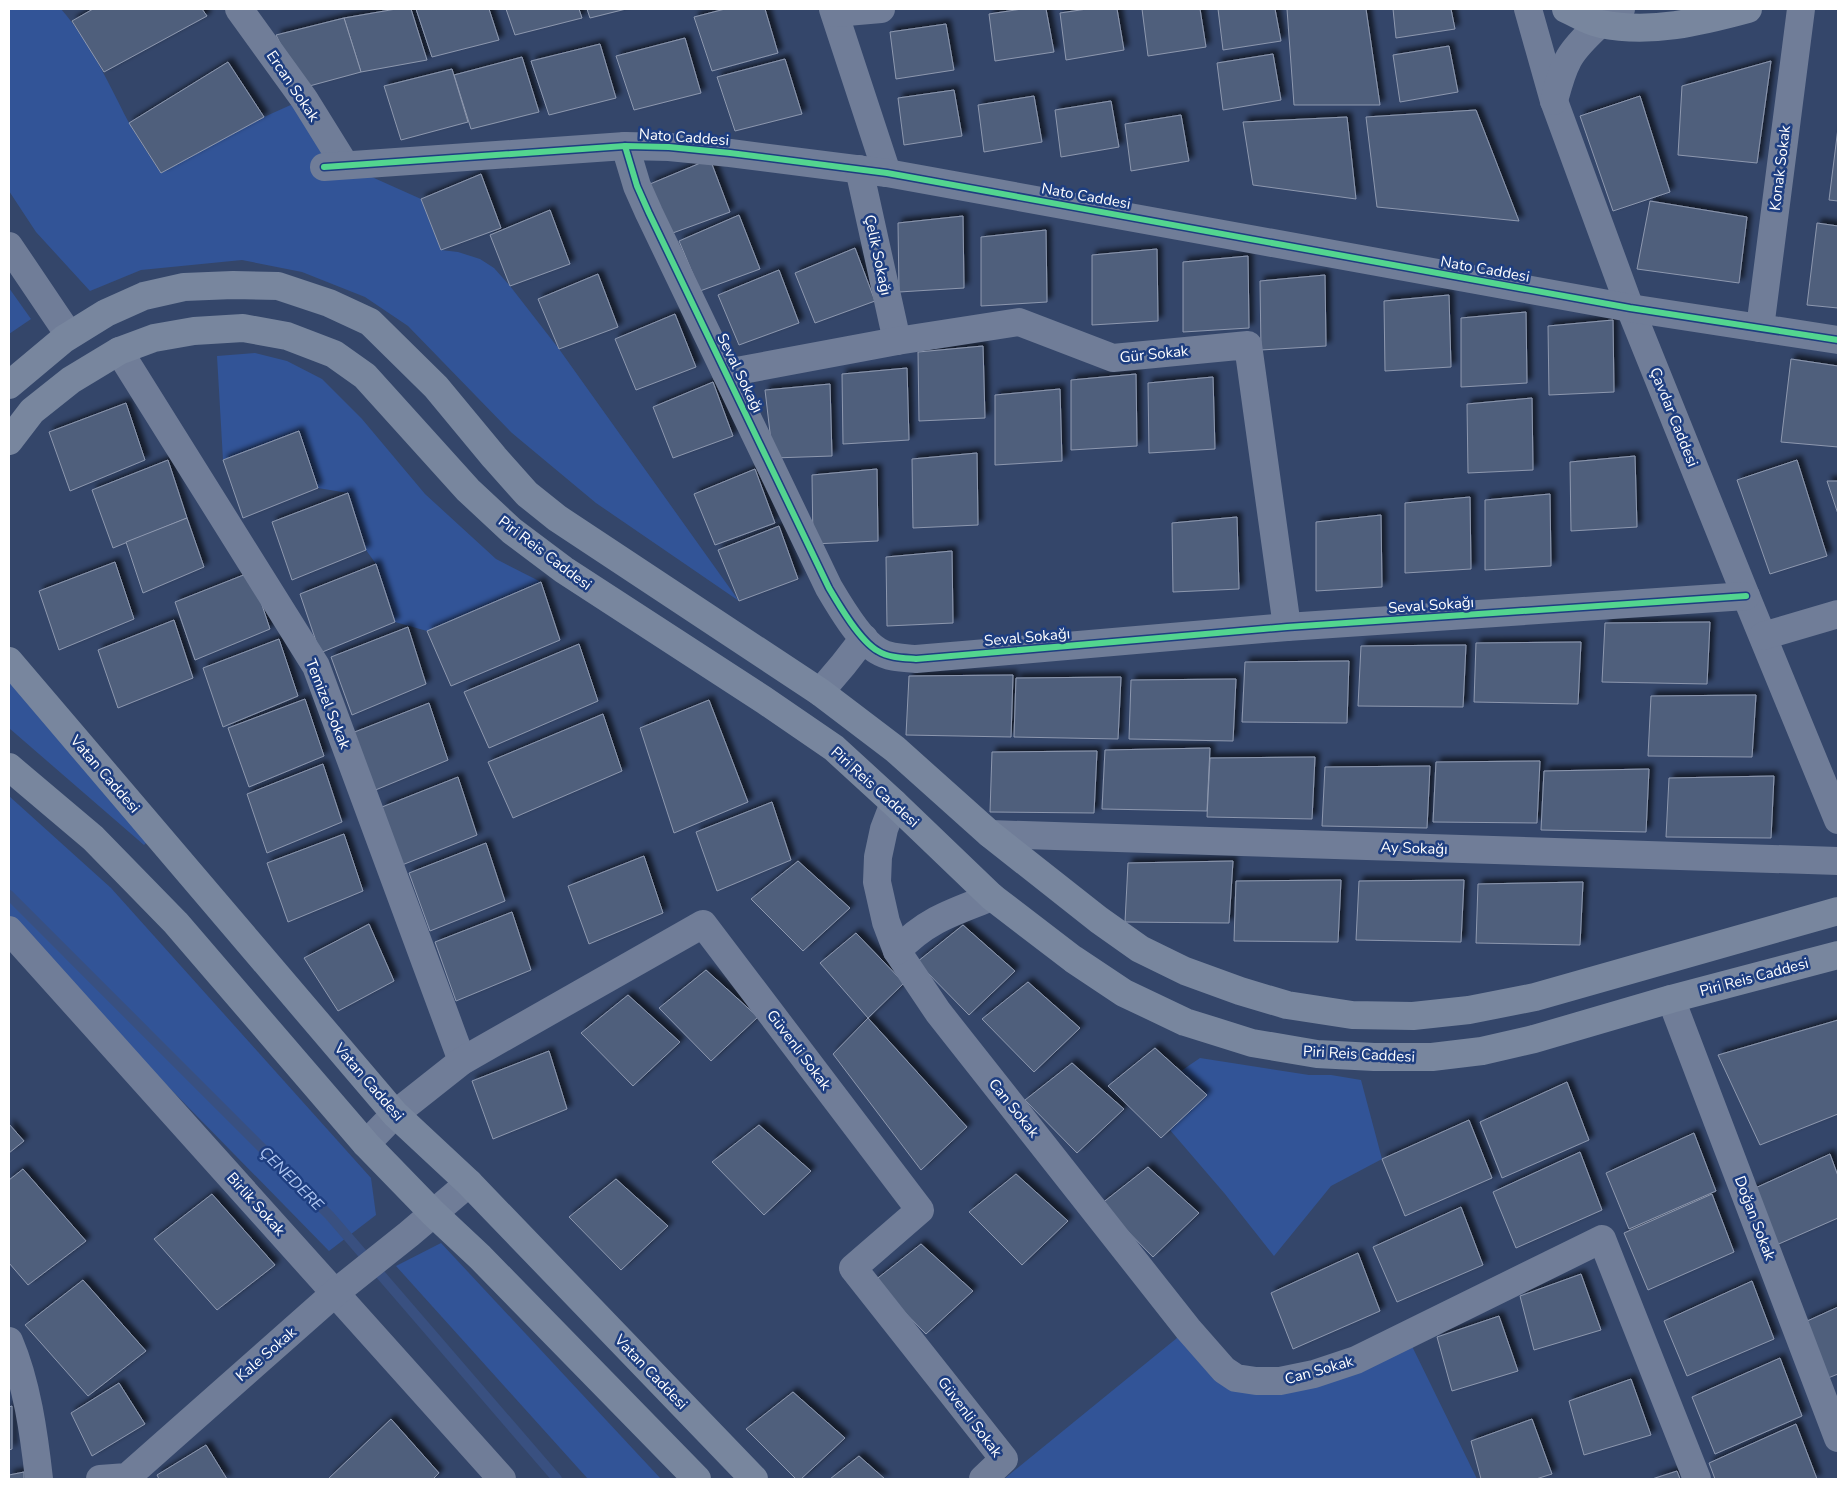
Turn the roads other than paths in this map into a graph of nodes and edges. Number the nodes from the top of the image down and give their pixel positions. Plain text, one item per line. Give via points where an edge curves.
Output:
1 (239, 9) edge
2 (880, 9) edge
3 (1528, 9) edge
4 (1566, 9) edge
5 (1621, 9) edge
6 (1800, 9) edge
7 (1743, 10) edge
8 (834, 11) edge
9 (1600, 24) junction
10 (1554, 101) junction
11 (625, 146) junction
12 (334, 166) joint
13 (859, 169) junction
14 (887, 173) junction
15 (9, 246) edge
16 (1630, 308) junction
17 (1760, 328) junction
18 (69, 335) junction
19 (1838, 340) edge
20 (897, 341) junction
21 (119, 351) junction
22 (726, 373) junction
23 (11, 382) edge
24 (9, 441) edge
25 (1746, 596) junction
26 (1838, 614) edge
27 (1287, 627) junction
28 (1762, 636) junction
29 (864, 638) junction
30 (9, 661) edge
31 (820, 692) junction
32 (9, 767) edge
33 (894, 803) junction
34 (1838, 820) edge
35 (990, 834) junction
36 (1838, 861) edge
37 (992, 897) junction
38 (1838, 911) edge
39 (9, 930) edge
40 (897, 951) junction
41 (1838, 955) edge
42 (1671, 999) junction
43 (462, 1061) junction
44 (396, 1114) junction
45 (366, 1144) junction
46 (469, 1183) junction
47 (433, 1213) junction
48 (345, 1284) junction
49 (9, 1341) edge
50 (1838, 1438) edge
51 (119, 1478) edge
52 (39, 1479) edge
53 (502, 1479) edge
54 (697, 1479) edge
55 (754, 1479) edge
56 (983, 1479) edge
57 (1697, 1479) edge

1 - 12 street, Ercan Sokak via 304,99
2 - 8 street
3 - 10 street, Çavdar Caddesi
4 - 9 main road
5 - 9 street
6 - 17 street, Konak Sokak
7 - 9 main road via 1672,27 1631,28
8 - 14 street
9 - 10 street via 1569,58 1559,79
10 - 16 street, Çavdar Caddesi
11 - 12 street, Nato Caddesi
11 - 13 street, Nato Caddesi via 669,147
11 - 22 street, Seval Sokağı via 649,213
13 - 14 street, Nato Caddesi
13 - 20 street, Çelik Sokağı
14 - 16 street, Nato Caddesi
15 - 18 street
16 - 17 street, Nato Caddesi
16 - 25 street, Çavdar Caddesi
17 - 19 street, Nato Caddesi
18 - 23 main road
18 - 31 main road via 144,296 184,287 278,286 362,318 370,322 436,387 527,494 558,518
20 - 22 street, Gür Sokak
20 - 27 street, Gür Sokak via 1019,322 1113,358 1248,344
21 - 24 main road, Piri Reis Caddesi via 71,380 32,411
21 - 33 main road, Piri Reis Caddesi via 194,331 243,328 287,336 334,354 365,376 468,490 512,531 564,570 834,748
21 - 43 street, Temizel Sokak via 316,666
22 - 29 street, Seval Sokağı via 829,588
25 - 27 street, Seval Sokağı
25 - 28 street, Çavdar Caddesi
26 - 28 street
27 - 29 street, Seval Sokağı via 916,659 878,651
28 - 34 street, Çavdar Caddesi
29 - 31 street
30 - 44 main road, Vatan Caddesi
31 - 35 main road via 894,750
32 - 45 main road via 93,838 176,923
33 - 37 main road, Piri Reis Caddesi
33 - 40 street via 884,829 877,882
35 - 36 street, Ay Sokağı
35 - 38 main road via 1140,949 1240,991 1287,1005 1352,1015 1413,1016 1469,1010 1535,997
37 - 40 street via 928,924
37 - 42 main road, Piri Reis Caddesi via 1124,993 1185,1022 1210,1030 1252,1043 1317,1054 1374,1058 1432,1057 1482,1051
39 - 48 street, Birlik Sokak
40 - 57 street, Can Sokak via 938,1012 1188,1329 1224,1370 1236,1378 1280,1381 1356,1360 1602,1239
41 - 42 main road, Piri Reis Caddesi
42 - 50 street, Doğan Sokak
43 - 44 street, Güvenli Sokak
43 - 56 street, Güvenli Sokak via 703,924 920,1210 853,1268 1004,1459
44 - 45 street, Güvenli Sokak
44 - 46 main road, Vatan Caddesi
45 - 47 main road
46 - 47 street, Kale Sokak
46 - 55 main road, Vatan Caddesi
47 - 48 street, Kale Sokak
47 - 54 main road
48 - 51 street, Kale Sokak
48 - 53 street, Birlik Sokak
49 - 52 street via 28,1403

